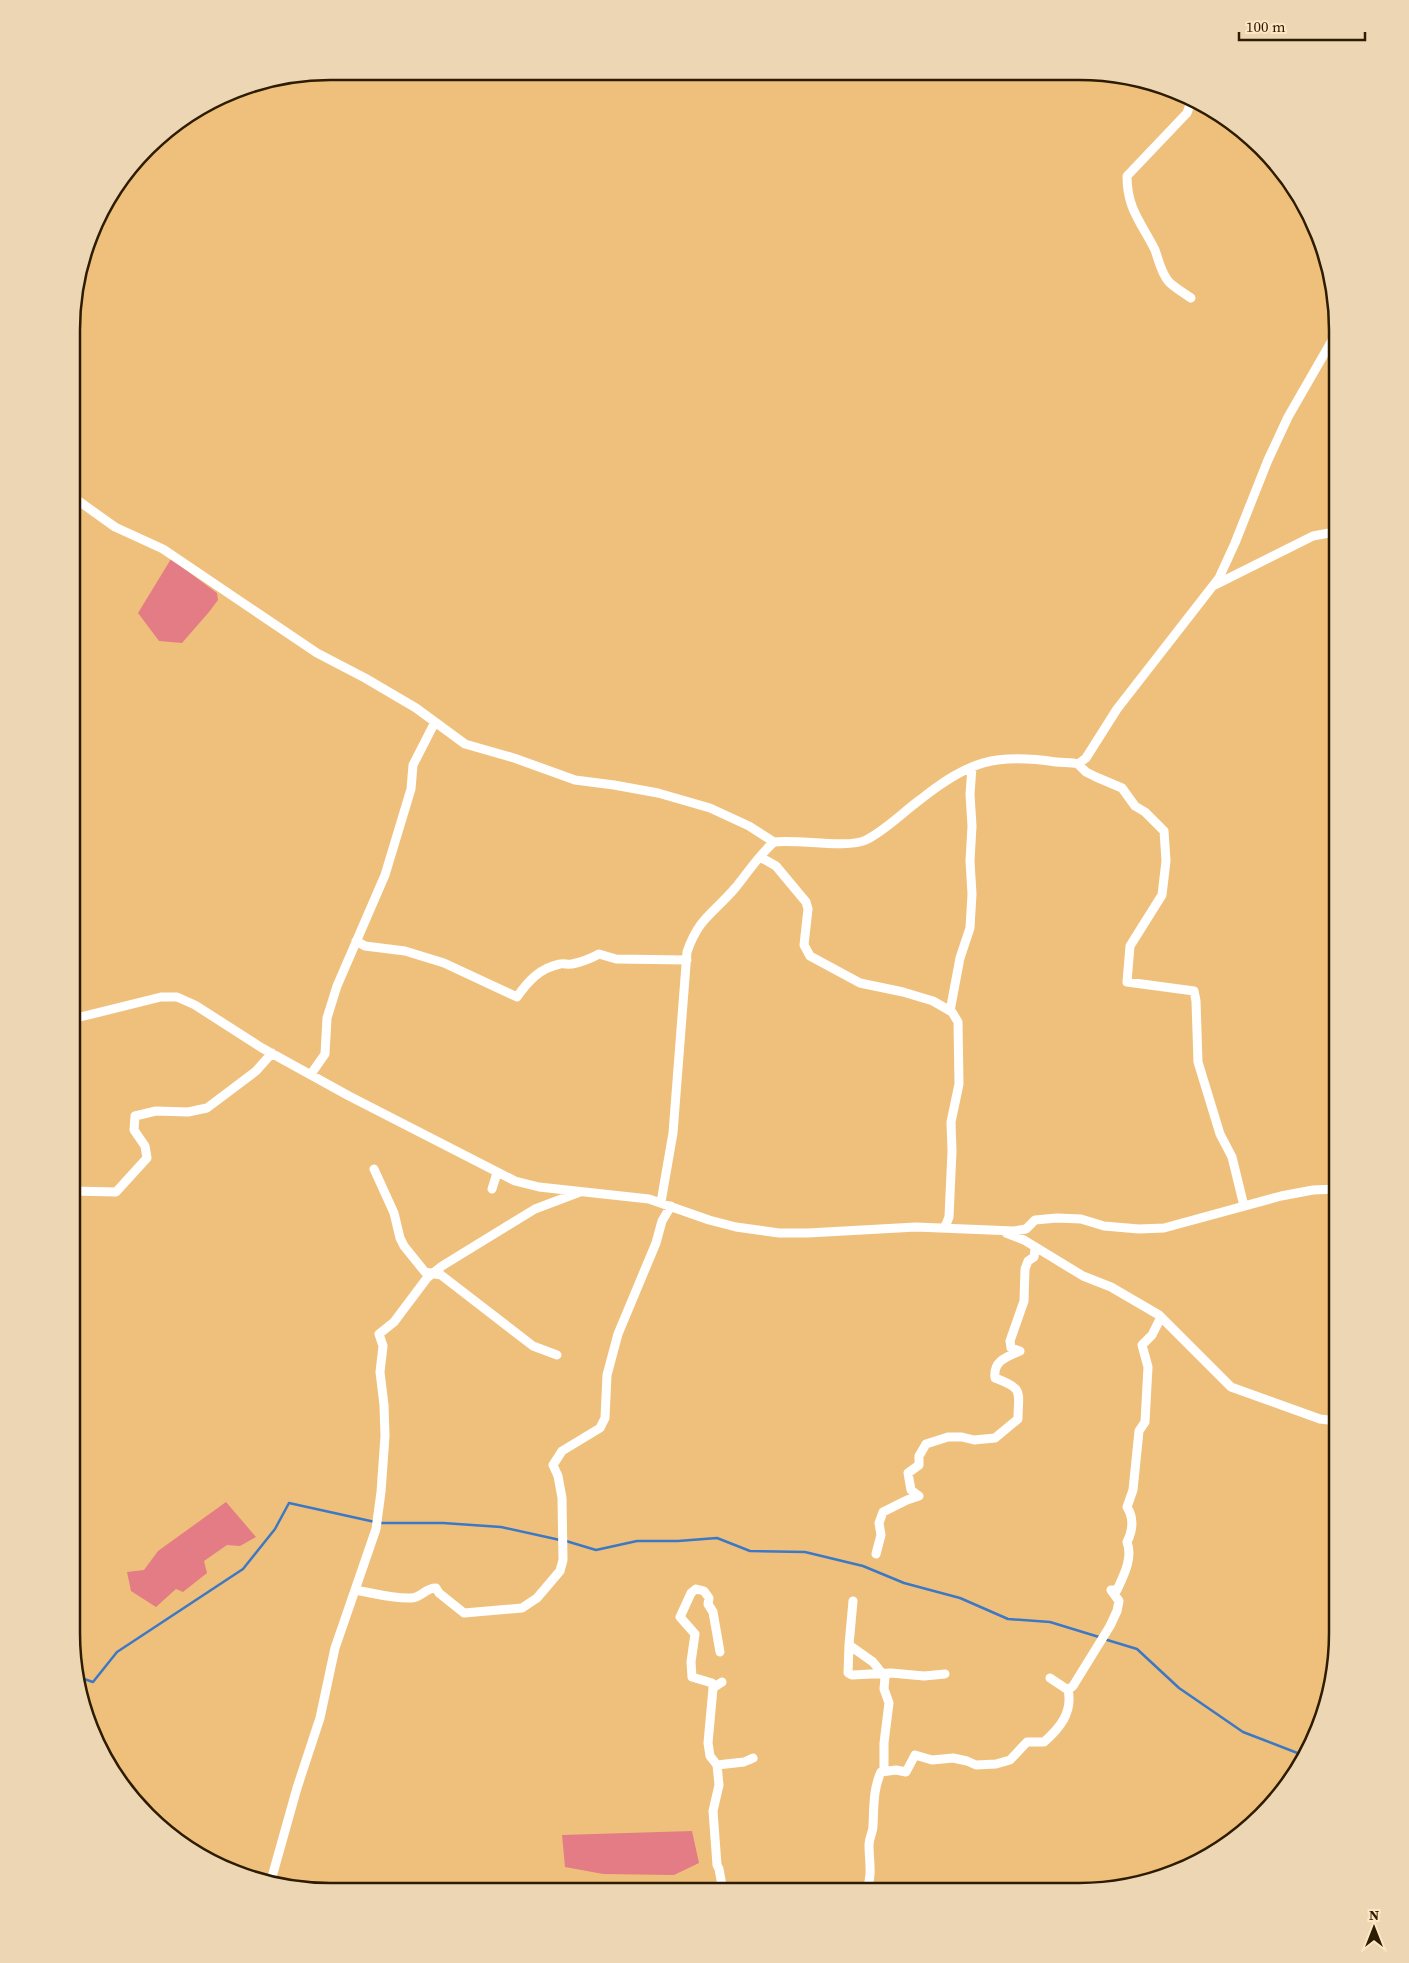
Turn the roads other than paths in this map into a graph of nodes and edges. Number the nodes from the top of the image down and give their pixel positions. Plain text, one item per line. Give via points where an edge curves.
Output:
1 (1190, 106) edge
2 (1191, 298) dead end
3 (1329, 346) edge
4 (80, 502) edge
5 (1329, 533) edge
6 (1211, 588) junction
7 (435, 722) junction
8 (1078, 764) junction
9 (972, 767) junction
10 (774, 842) junction
11 (760, 857) junction
12 (356, 941) junction
13 (687, 960) junction
14 (950, 1010) junction
15 (80, 1017) edge
16 (272, 1053) junction
17 (311, 1074) junction
18 (374, 1169) dead end
19 (497, 1173) junction
20 (492, 1189) dead end
21 (1329, 1190) edge
22 (80, 1191) edge
23 (583, 1191) junction
24 (660, 1202) junction
25 (671, 1206) junction
26 (1244, 1206) junction
27 (945, 1227) junction
28 (1001, 1231) junction
29 (1035, 1249) junction
30 (431, 1274) junction
31 (1161, 1317) junction
32 (557, 1355) dead end
33 (1329, 1420) edge
34 (876, 1554) dead end
35 (355, 1590) junction
36 (853, 1601) dead end
37 (849, 1645) junction
38 (720, 1652) dead end
39 (882, 1673) junction
40 (945, 1674) dead end
41 (1050, 1678) dead end
42 (722, 1682) dead end
43 (714, 1688) junction
44 (1068, 1690) junction
45 (749, 1760) dead end
46 (717, 1765) junction
47 (884, 1771) junction
48 (272, 1876) edge
49 (722, 1883) edge
50 (868, 1883) edge

1 - 2 street via 1187,113 1128,176 1127,187 1133,210 1161,269 1169,282
3 - 6 street via 1284,426 1230,554
4 - 7 street via 115,527 163,549 317,653 365,678
5 - 6 street via 1313,536
6 - 8 street via 1117,710 1086,758
7 - 10 street via 465,744 575,780 658,793 710,808
7 - 12 street via 413,765 411,789 394,850
8 - 9 street via 1020,757 1000,758
8 - 26 street via 1096,777 1122,788 1135,806 1164,831 1166,861 1162,895 1130,946 1128,982 1194,991 1198,1062 1220,1134 1232,1157
9 - 10 street via 922,797 864,841
9 - 14 street via 970,928 960,958
10 - 11 street
11 - 13 street via 701,922 692,938
11 - 14 street via 776,866 806,902 804,944 810,956 860,983 903,992
12 - 13 street via 365,946 405,951 444,963 517,997 534,975 599,954 616,959
12 - 17 street via 327,1018 325,1054
13 - 24 street via 673,1133
14 - 27 street via 958,1022 959,1084 952,1112 949,1217
15 - 16 street via 161,997 177,997
16 - 17 street
16 - 22 street via 256,1071 207,1108 188,1112 156,1111 135,1116 134,1130 146,1146 147,1158 116,1192
17 - 19 street
18 - 30 street via 394,1213 404,1246 422,1269
19 - 20 street
19 - 23 street via 526,1184
21 - 26 street via 1297,1193
23 - 24 street
23 - 30 street via 535,1209
24 - 25 street
25 - 27 street via 721,1224 779,1233
25 - 35 street via 662,1221 618,1334 607,1374 605,1418 600,1428 562,1450 553,1465 562,1498 563,1560 557,1574 536,1598 522,1608 467,1613 461,1612 436,1588 427,1589 414,1598
26 - 28 street via 1164,1228 1104,1226 1081,1219 1057,1218 1035,1220 1026,1229
27 - 28 street
28 - 29 street via 1024,1240
29 - 31 street via 1130,1297
29 - 34 street via 1034,1257 1025,1269 1024,1301 1010,1341 1011,1348 1020,1351 998,1362 994,1370 995,1378 1016,1389 1020,1397 1018,1420 996,1438 948,1438 926,1444 919,1465 908,1473 911,1490 919,1496 883,1512
30 - 32 street via 444,1277 534,1346
30 - 35 street via 394,1322 378,1334 383,1346 380,1372 385,1436 378,1517
31 - 33 street via 1227,1385
31 - 44 street via 1152,1336 1142,1345 1148,1367 1145,1422 1139,1431 1133,1490 1127,1507 1133,1516 1127,1542 1130,1550 1128,1562 1117,1590 1111,1590 1119,1601 1118,1611
35 - 48 street via 335,1648 320,1718
36 - 37 street
37 - 39 street via 873,1662
37 - 39 street via 848,1673
38 - 43 street via 708,1598 704,1591 696,1589 680,1617 695,1634 692,1677 712,1683
39 - 40 street
39 - 47 street via 889,1703
41 - 44 street
42 - 43 street
43 - 46 street via 708,1743 710,1756
44 - 47 street via 1070,1700 1058,1730 1044,1742 1027,1742 1010,1760 976,1765 953,1758 932,1760 915,1755 906,1772
45 - 46 street via 753,1758
46 - 49 street via 719,1784 713,1811 716,1865
47 - 50 street via 875,1789 869,1842 872,1867

